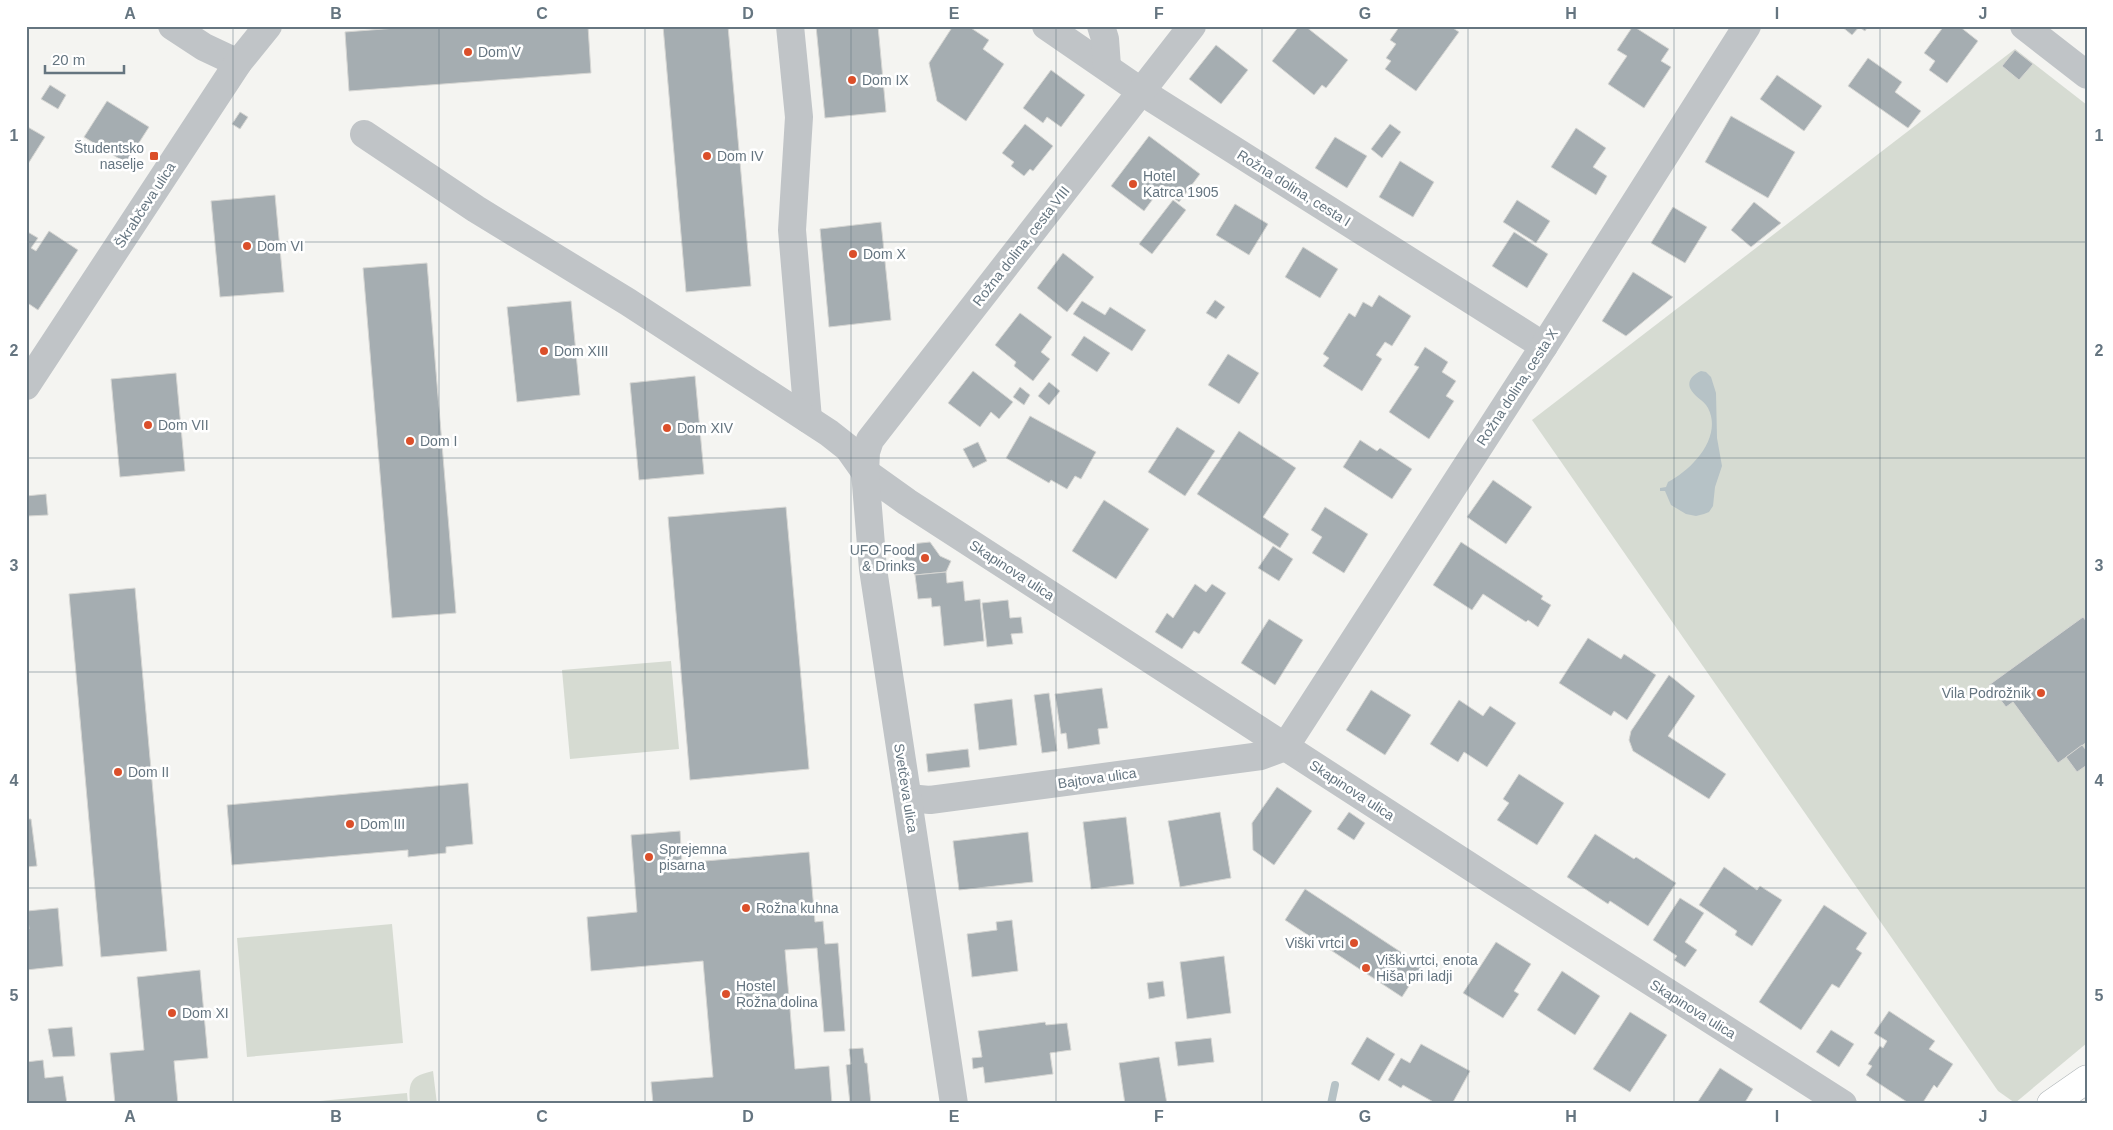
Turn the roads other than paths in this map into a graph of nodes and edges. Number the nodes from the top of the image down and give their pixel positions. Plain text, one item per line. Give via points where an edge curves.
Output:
1 (172, 26) edge
2 (268, 26) edge
3 (790, 26) edge
4 (1046, 26) edge
5 (1101, 26) edge
6 (1192, 26) edge
7 (1747, 26) edge
8 (2024, 26) edge
9 (238, 63) junction
10 (1107, 66) junction
11 (2087, 75) edge
12 (1142, 92) junction
13 (364, 134) dead end
14 (1544, 346) junction
15 (26, 386) edge
16 (808, 419) junction
17 (865, 472) junction
18 (1285, 747) junction
19 (908, 798) junction
20 (2087, 1079) edge
21 (954, 1104) edge
22 (1843, 1104) edge
23 (2051, 1104) edge

1 - 9 street via 204,47
2 - 9 street, Škrabčeva ulica
3 - 16 street via 799,117 792,230
4 - 10 street, Rožna dolina, cesta I
5 - 10 street
6 - 12 street, Rožna dolina, cesta VIII
7 - 14 street, Rožna dolina, cesta X
8 - 11 street
9 - 15 street, Škrabčeva ulica
10 - 12 street, Rožna dolina, cesta I
12 - 14 street, Rožna dolina, cesta I
12 - 17 street, Rožna dolina, cesta VIII via 870,440
13 - 16 street, Skapinova ulica via 476,209 628,302
14 - 18 street, Rožna dolina, cesta X
16 - 17 street, Skapinova ulica via 842,442
17 - 18 street, Skapinova ulica
17 - 19 street, Svetčeva ulica via 873,570
18 - 19 street, Bajtova ulica via 1261,756 930,800
18 - 22 street, Skapinova ulica
19 - 21 street, Svetčeva ulica
20 - 23 main road

